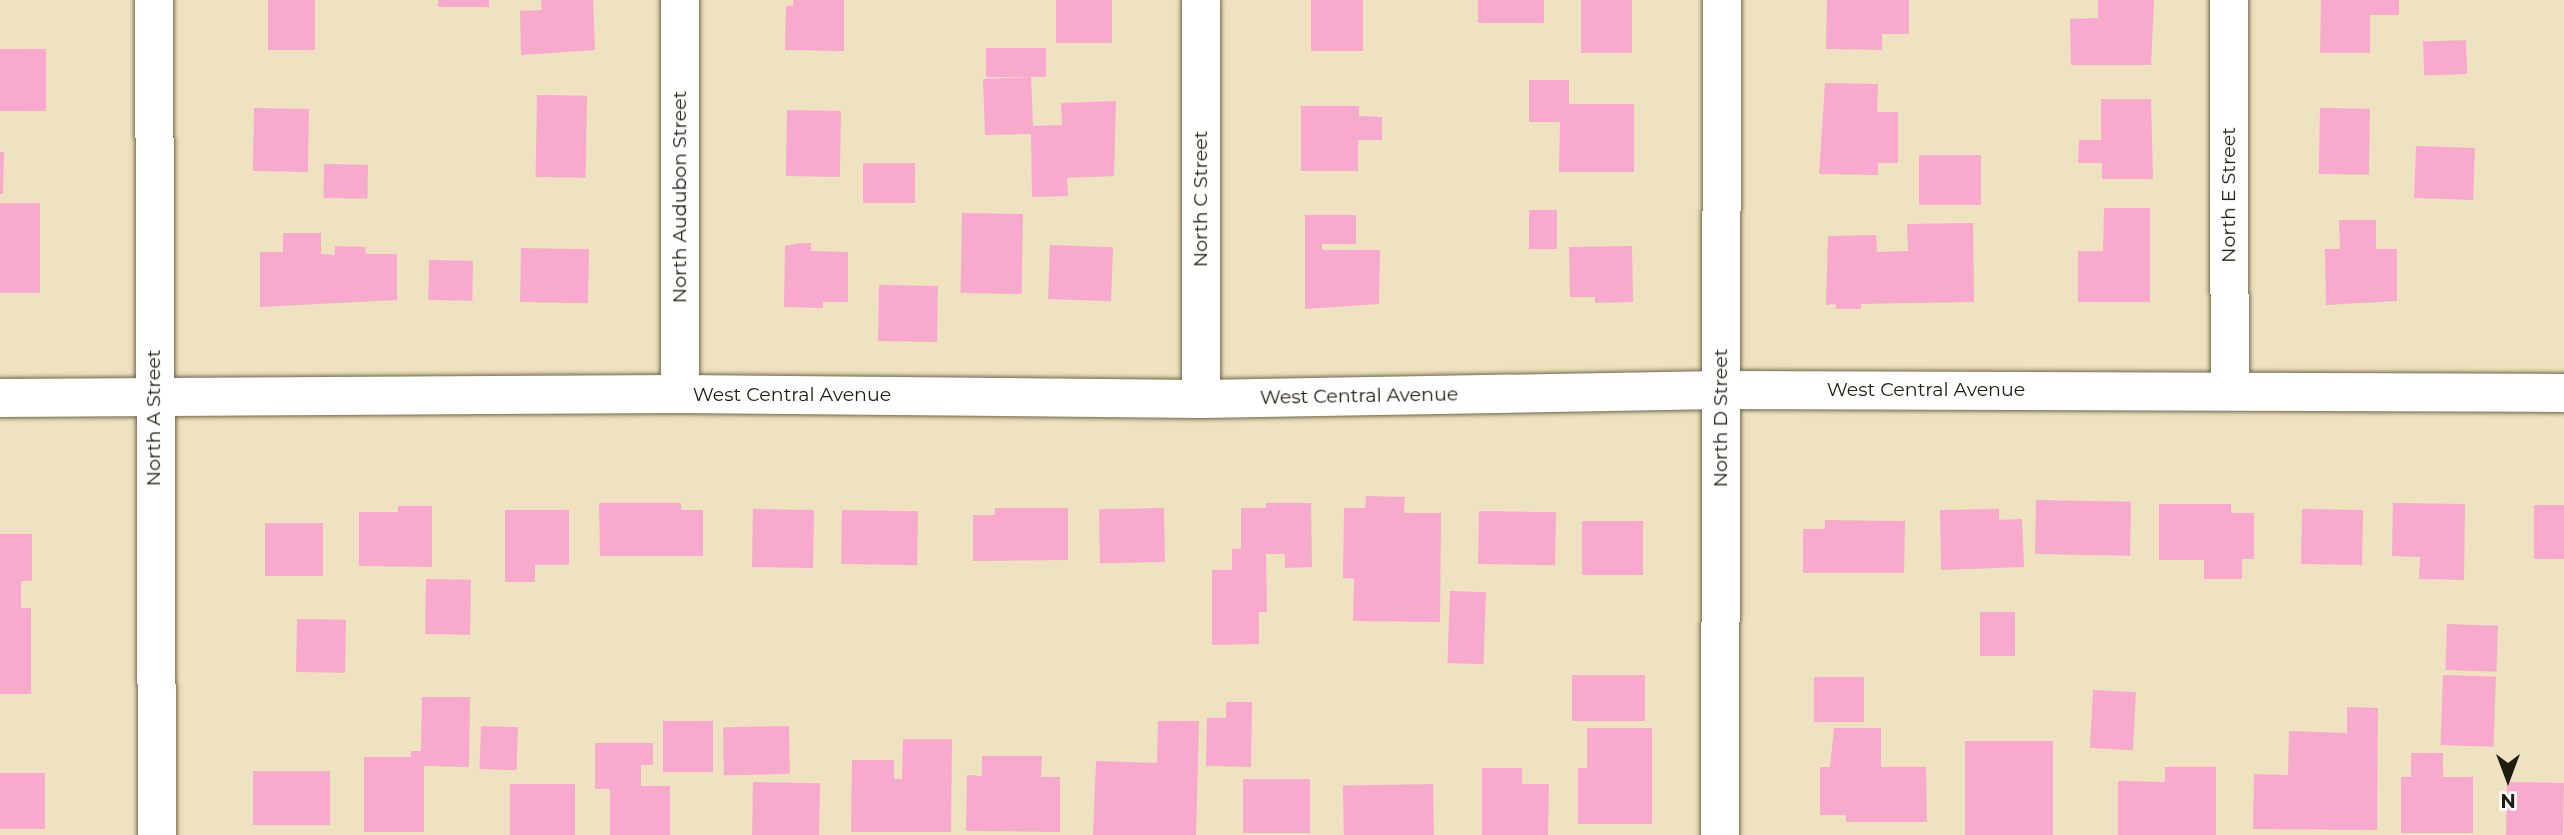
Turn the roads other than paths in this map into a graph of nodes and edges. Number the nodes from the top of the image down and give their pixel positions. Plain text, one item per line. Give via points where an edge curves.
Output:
1 (154, 0) edge
2 (680, 0) edge
3 (1201, 0) edge
4 (1722, 0) edge
5 (2229, 0) edge
6 (1721, 390) junction
7 (2230, 390) junction
8 (2564, 393) edge
9 (680, 394) junction
10 (154, 396) junction
11 (0, 398) edge
12 (1201, 399) junction
13 (157, 835) edge
14 (1720, 835) edge

1 - 10 street, North A Street
2 - 9 street, North Audubon Street
3 - 12 street, North C Street
4 - 6 street, North D Street
5 - 7 street, North E Street
6 - 7 street, West Central Avenue
6 - 12 street, West Central Avenue
6 - 14 street, North D Street
7 - 8 street, West Central Avenue
9 - 10 street, West Central Avenue
9 - 12 street, West Central Avenue
10 - 11 street, West Central Avenue
10 - 13 street, North A Street

